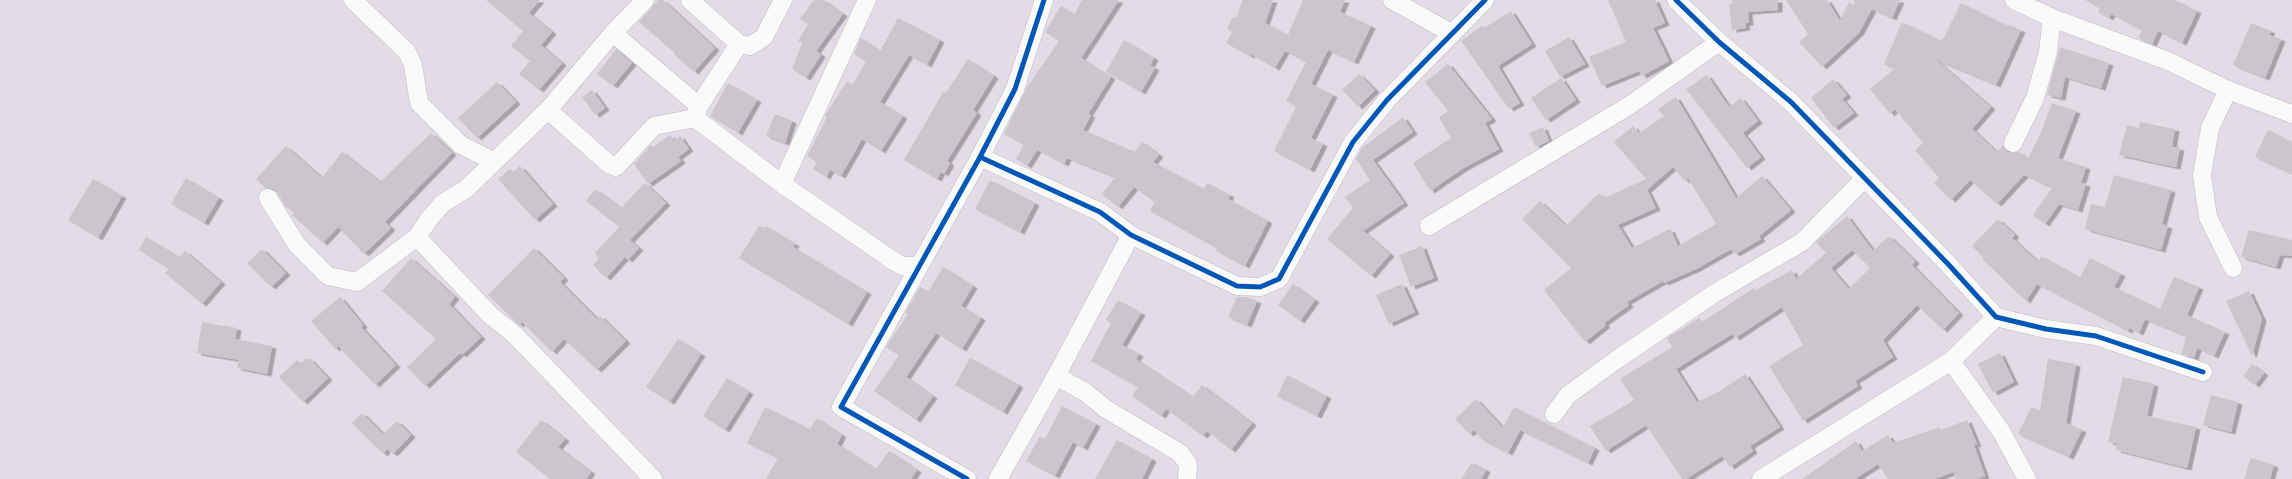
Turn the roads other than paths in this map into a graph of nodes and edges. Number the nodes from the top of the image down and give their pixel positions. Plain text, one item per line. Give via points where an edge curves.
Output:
1 (353, 0) edge
2 (645, 0) edge
3 (690, 0) edge
4 (783, 0) edge
5 (867, 0) edge
6 (1044, 0) edge
7 (1392, 0) edge
8 (1485, 0) edge
9 (1676, 0) edge
10 (2014, 0) edge
11 (2052, 18) junction
12 (613, 33) junction
13 (1451, 33) junction
14 (1718, 42) junction
15 (739, 44) junction
16 (2228, 90) junction
17 (548, 110) junction
18 (697, 112) junction
19 (2292, 114) edge
20 (2013, 143) dead end
21 (980, 157) junction
22 (493, 161) junction
23 (1864, 179) junction
24 (782, 184) junction
25 (268, 198) dead end
26 (1429, 226) dead end
27 (1131, 236) junction
28 (417, 237) junction
29 (918, 266) junction
30 (2233, 268) dead end
31 (1996, 317) junction
32 (1951, 361) junction
33 (2203, 372) dead end
34 (1056, 376) junction
35 (1554, 414) dead end
36 (653, 479) edge
37 (966, 479) edge
38 (998, 479) edge
39 (1190, 479) edge
40 (1761, 479) edge
41 (2027, 479) edge

1 - 22 street via 408,52 413,65 419,103 461,145
2 - 12 street
3 - 15 street
4 - 15 street via 764,37 750,46
5 - 24 street
6 - 21 street via 1015,89
7 - 13 street
8 - 13 street
9 - 14 street
10 - 11 street
11 - 16 street via 2168,60
11 - 20 street via 2048,52 2035,98
12 - 17 street
12 - 18 street
13 - 27 street via 1387,100 1353,142 1279,279 1260,288 1237,286
14 - 23 street via 1791,102
14 - 26 street via 1630,105
15 - 18 street
16 - 19 street
16 - 30 street via 2210,128 2202,175 2208,216
17 - 18 street via 610,165 616,167 654,126
17 - 22 street
18 - 24 street
21 - 27 street via 1100,212
21 - 29 street
22 - 28 street via 466,189 443,203
23 - 31 street
23 - 35 street via 1802,242 1715,293 1619,358 1568,395
24 - 29 street via 892,260 904,266
25 - 28 street via 297,245 328,276 358,282
27 - 34 street
28 - 36 street via 490,315 515,335
29 - 37 street via 841,407
31 - 32 street
31 - 33 street via 2046,329 2096,336
32 - 40 street
32 - 41 street via 2002,431
34 - 38 street
34 - 39 street via 1180,453 1188,464

